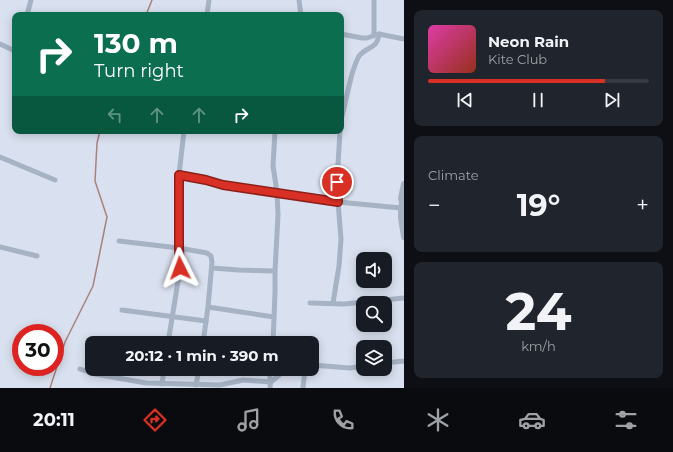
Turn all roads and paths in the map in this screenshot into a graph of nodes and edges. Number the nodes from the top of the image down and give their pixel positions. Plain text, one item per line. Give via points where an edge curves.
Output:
1 (31, 0) edge
2 (209, 0) edge
3 (299, 0) edge
4 (374, 0) edge
5 (28, 12) edge
6 (207, 12) edge
7 (301, 12) edge
8 (344, 35) edge
9 (377, 35) junction
10 (404, 39) edge
11 (0, 44) edge
12 (12, 50) edge
13 (344, 107) edge
14 (184, 134) edge
15 (275, 134) edge
16 (340, 134) edge
17 (0, 157) edge
18 (179, 175) junction
19 (55, 180) dead end
20 (404, 184) edge
21 (277, 192) junction
22 (338, 202) junction
23 (402, 205) edge
24 (404, 237) edge
25 (118, 241) dead end
26 (0, 246) edge
27 (179, 248) junction
28 (37, 256) dead end
29 (212, 268) junction
30 (275, 271) junction
31 (404, 298) edge
32 (310, 303) dead end
33 (333, 303) junction
34 (208, 307) junction
35 (122, 310) dead end
36 (173, 317) junction
37 (274, 317) junction
38 (206, 321) junction
39 (169, 336) edge
40 (204, 336) edge
41 (273, 336) edge
42 (404, 361) edge
43 (392, 362) edge
44 (319, 366) edge
45 (356, 367) edge
46 (80, 369) dead end
47 (163, 376) edge
48 (198, 376) edge
49 (269, 376) edge
50 (277, 376) edge
51 (304, 376) edge
52 (270, 382) junction
53 (162, 384) junction
54 (196, 385) junction
55 (179, 386) edge
56 (221, 386) edge
57 (173, 388) edge
58 (270, 388) edge
59 (303, 388) edge

1 - 5 street
2 - 6 street
3 - 7 street
4 - 9 street
8 - 9 street via 362,38
9 - 10 street
9 - 13 street via 378,40 373,47 368,48 358,58
11 - 12 street
14 - 18 street
15 - 21 street via 273,166
16 - 22 street
17 - 19 street
18 - 21 street via 223,185
18 - 27 street
20 - 23 street
21 - 22 street
21 - 30 street
22 - 23 street
22 - 33 street via 341,239
23 - 24 street
25 - 27 street
26 - 28 street
27 - 29 street via 209,254 212,257
27 - 36 street via 180,268
29 - 30 street
29 - 34 street
30 - 37 street
31 - 33 street
32 - 33 street
34 - 37 street
34 - 38 street
35 - 36 street
36 - 38 street
36 - 39 street
37 - 41 street
38 - 40 street
42 - 43 street
44 - 45 street
46 - 53 street via 114,378
47 - 53 street
48 - 54 street
49 - 52 street
50 - 52 street
51 - 59 street
52 - 56 street via 243,380
52 - 58 street
53 - 55 street
54 - 55 street
54 - 56 street
55 - 57 street

